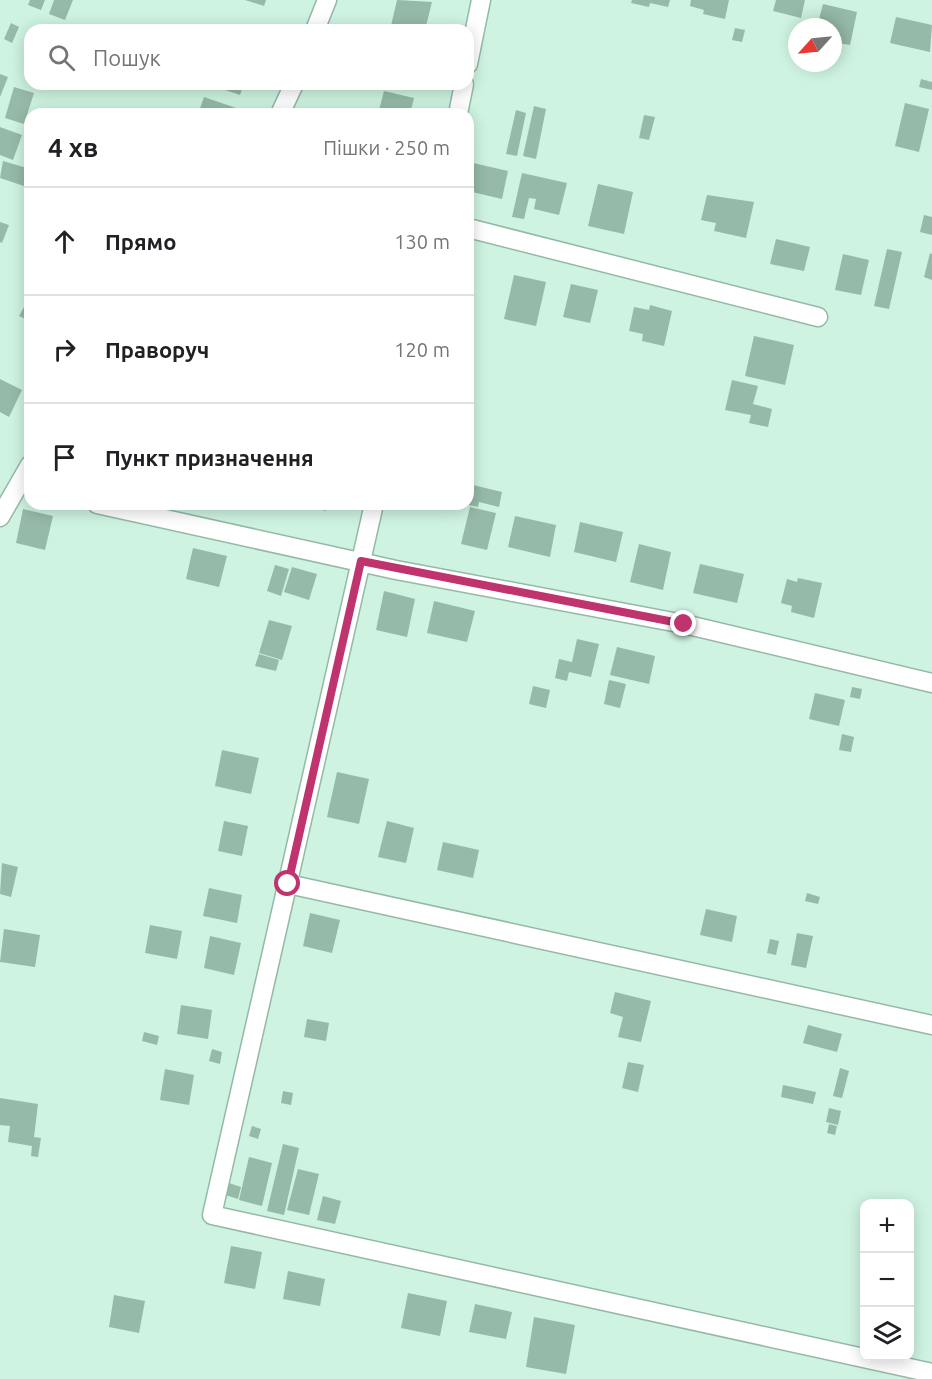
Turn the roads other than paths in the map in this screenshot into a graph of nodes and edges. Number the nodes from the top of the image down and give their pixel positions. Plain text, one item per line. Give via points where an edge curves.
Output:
1 (327, 0) edge
2 (482, 0) edge
3 (317, 24) edge
4 (474, 37) edge
5 (291, 90) edge
6 (463, 90) edge
7 (283, 108) edge
8 (459, 108) edge
9 (474, 230) edge
10 (818, 317) dead end
11 (24, 479) edge
12 (125, 510) edge
13 (373, 510) edge
14 (0, 517) edge
15 (361, 561) junction
16 (932, 682) edge
17 (288, 884) junction
18 (932, 1025) edge
19 (932, 1372) edge

1 - 3 street
2 - 4 street
5 - 7 street
6 - 8 street
9 - 10 street
11 - 14 street
12 - 15 street
13 - 15 street
15 - 16 street via 684,624
15 - 17 street
17 - 18 street
17 - 19 street via 212,1215

